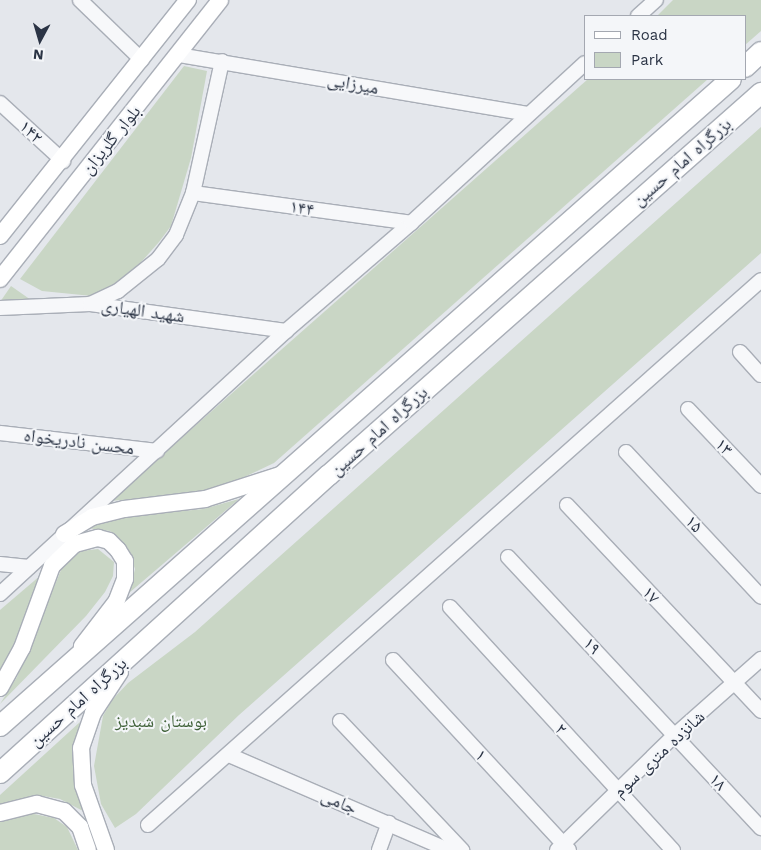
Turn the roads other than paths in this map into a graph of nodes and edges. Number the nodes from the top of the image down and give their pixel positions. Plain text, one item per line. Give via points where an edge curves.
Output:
1 (80, 0) edge
2 (188, 0) edge
3 (220, 0) edge
4 (656, 0) edge
5 (639, 15) edge
6 (761, 52) edge
7 (179, 55) junction
8 (142, 60) junction
9 (222, 61) junction
10 (584, 64) edge
11 (746, 66) edge
12 (730, 80) edge
13 (761, 93) edge
14 (0, 103) edge
15 (528, 114) junction
16 (63, 162) junction
17 (193, 192) junction
18 (411, 223) junction
19 (0, 236) edge
20 (0, 279) edge
21 (761, 280) edge
22 (90, 304) junction
23 (0, 308) edge
24 (286, 331) junction
25 (740, 352) dead end
26 (761, 375) edge
27 (688, 409) dead end
28 (0, 433) edge
29 (157, 451) junction
30 (626, 452) dead end
31 (286, 472) junction
32 (761, 486) edge
33 (567, 505) dead end
34 (64, 534) junction
35 (508, 557) dead end
36 (0, 564) edge
37 (29, 567) junction
38 (0, 594) edge
39 (761, 597) edge
40 (450, 607) dead end
41 (140, 645) junction
42 (761, 659) edge
43 (72, 660) junction
44 (393, 660) dead end
45 (735, 684) junction
46 (0, 688) edge
47 (761, 711) edge
48 (340, 721) dead end
49 (0, 726) edge
50 (675, 736) junction
51 (229, 755) junction
52 (0, 773) edge
53 (619, 791) junction
54 (0, 813) edge
55 (389, 823) junction
56 (148, 825) dead end
57 (761, 828) edge
58 (563, 848) edge
59 (88, 850) edge
60 (106, 850) edge
61 (379, 850) edge
62 (448, 850) edge
63 (462, 850) edge
64 (672, 850) edge

1 - 8 street
2 - 8 main road, بلوار گلریزان
3 - 7 main road, بلوار گلریزان
4 - 5 street
6 - 11 highway
7 - 9 street, میرزایی
7 - 20 main road, بلوار گلریزان
8 - 16 main road, بلوار گلریزان
9 - 15 street, میرزایی
9 - 17 street
10 - 15 street
12 - 31 highway, بزرگراه امام حسین
13 - 41 highway, بزرگراه امام حسین
14 - 16 street, ۱۴۲
15 - 18 street
16 - 19 main road, بلوار گلریزان
17 - 18 street, ۱۴۴
17 - 22 street via 176,235 158,258 118,291
18 - 24 street
21 - 51 street
22 - 23 street, شهید الهیاری
22 - 24 street, شهید الهیاری
24 - 29 street
25 - 26 street
27 - 32 street, ۱۳
28 - 29 street, محسن نادریخواه
29 - 34 street
30 - 39 street, ۱۵
31 - 34 main road via 205,499 124,509 92,517
31 - 43 highway, بزرگراه امام حسین
33 - 45 street, ۱۷
34 - 37 street
35 - 50 street, ۱۹
36 - 37 street
37 - 38 street
40 - 53 street, ۲
41 - 52 highway, بزرگراه امام حسین
41 - 60 main road via 99,702 81,748 83,785
42 - 45 street, شانزده متری سوم
43 - 46 main road via 116,602 125,579 126,561 108,541 98,538 75,544 52,566 22,648
43 - 49 highway, بزرگراه امام حسین
44 - 58 street, ۱
45 - 47 street, ۱۷
45 - 50 street, شانزده متری سوم
48 - 63 street
50 - 53 street, شانزده متری سوم
50 - 57 street, ۱۸
51 - 55 street, جامی
51 - 56 street
53 - 58 street, شانزده متری سوم
53 - 64 street, ۲
54 - 59 main road via 37,804 64,811 80,827
55 - 61 street
55 - 62 street, جامی

